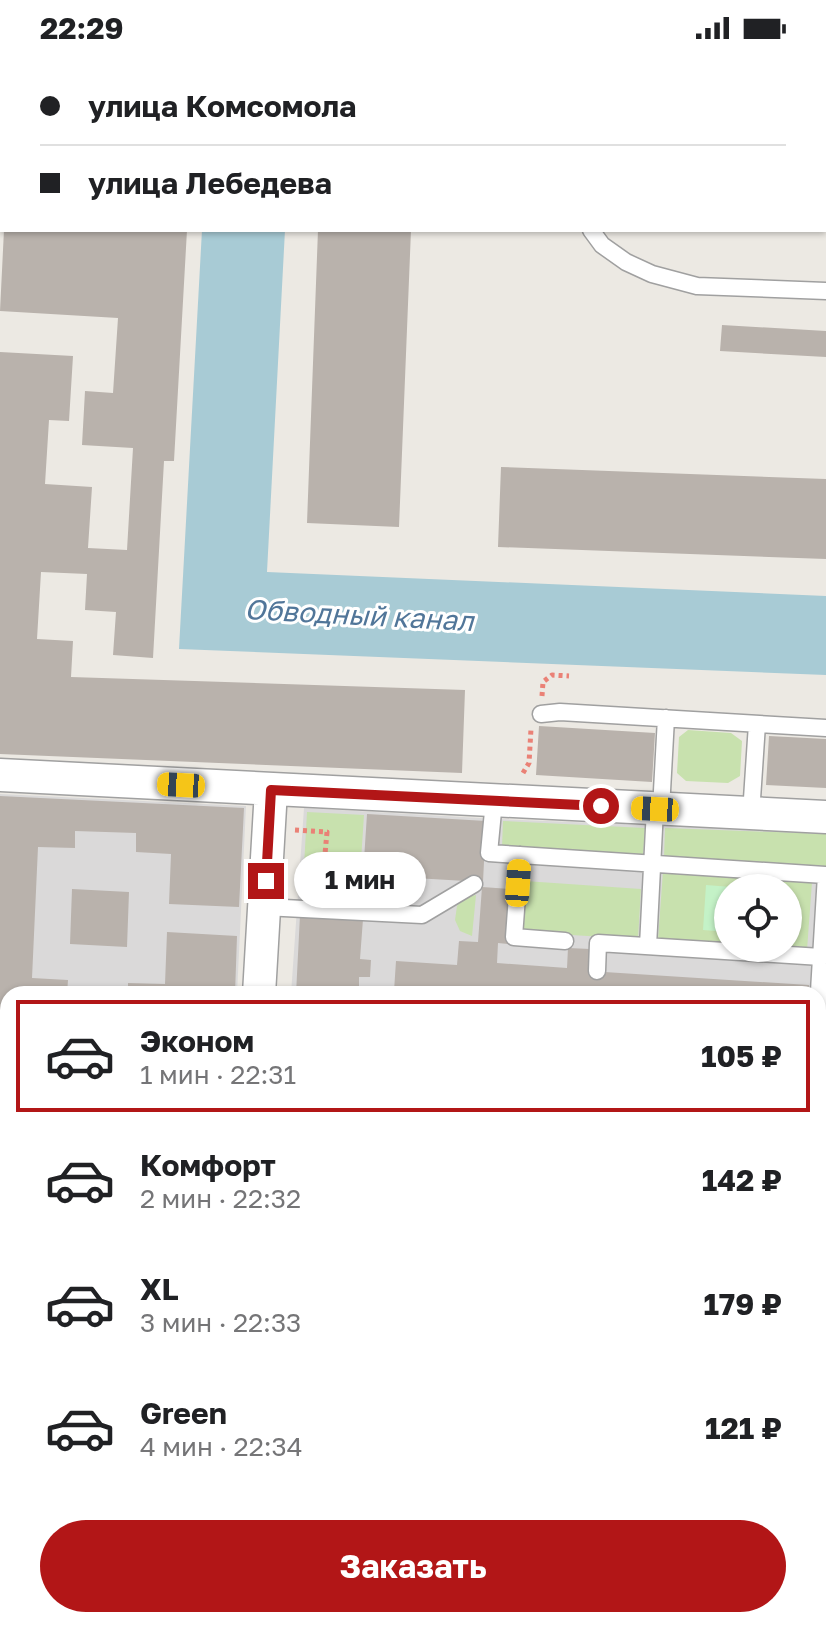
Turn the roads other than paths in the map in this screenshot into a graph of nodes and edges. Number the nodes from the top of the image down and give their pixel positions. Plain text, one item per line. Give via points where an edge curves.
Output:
1 (592, 232) edge
2 (826, 291) edge
3 (541, 714) road end
4 (666, 718) junction
5 (757, 724) junction
6 (826, 728) edge
7 (0, 775) edge
8 (271, 790) junction
9 (494, 801) junction
10 (658, 809) junction
11 (751, 814) junction
12 (826, 817) edge
13 (520, 855) junction
14 (652, 863) junction
15 (826, 875) edge
16 (474, 884) dead end
17 (264, 907) junction
18 (565, 941) dead end
19 (648, 946) junction
20 (821, 957) junction
21 (597, 971) dead end
22 (259, 986) edge
23 (819, 986) edge

1 - 2 lane via 626,262 697,286
3 - 4 lane
4 - 5 lane
4 - 10 lane
5 - 6 lane
5 - 11 lane
7 - 8 street
8 - 9 street
8 - 17 street
9 - 10 street
9 - 13 lane via 489,853
10 - 11 street
10 - 14 lane
11 - 12 street
13 - 14 lane
13 - 18 lane via 514,937
14 - 15 lane
14 - 19 lane
15 - 20 lane
16 - 17 lane via 422,915
17 - 22 street
19 - 20 lane
19 - 21 lane via 598,943
20 - 23 lane

